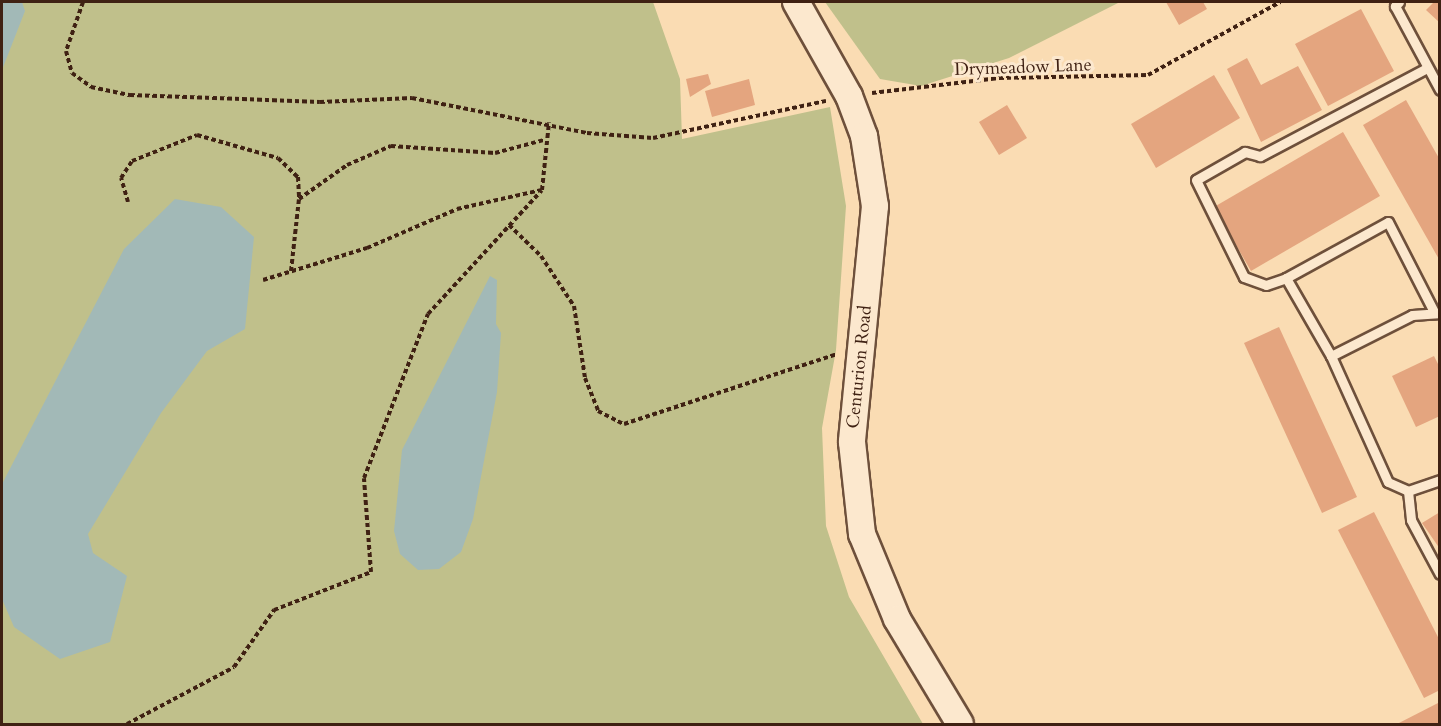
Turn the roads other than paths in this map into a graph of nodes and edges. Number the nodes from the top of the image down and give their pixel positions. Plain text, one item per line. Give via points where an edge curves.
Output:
1 (796, 2) edge
2 (1399, 2) edge
3 (1427, 68) junction
4 (1440, 90) edge
5 (1286, 278) junction
6 (1437, 312) edge
7 (1330, 356) junction
8 (1440, 480) edge
9 (1408, 491) junction
10 (1440, 574) edge
11 (960, 724) edge

1 - 11 street, Centurion Road via 849,96 864,136 876,206 852,451 862,534 897,619
2 - 3 lane via 1395,6
3 - 4 lane
3 - 5 lane via 1260,156 1245,152 1196,180 1244,277 1266,285
5 - 6 lane via 1388,222
5 - 7 lane
6 - 7 lane via 1412,315
7 - 9 lane via 1388,482
8 - 9 lane
9 - 10 lane via 1411,520

